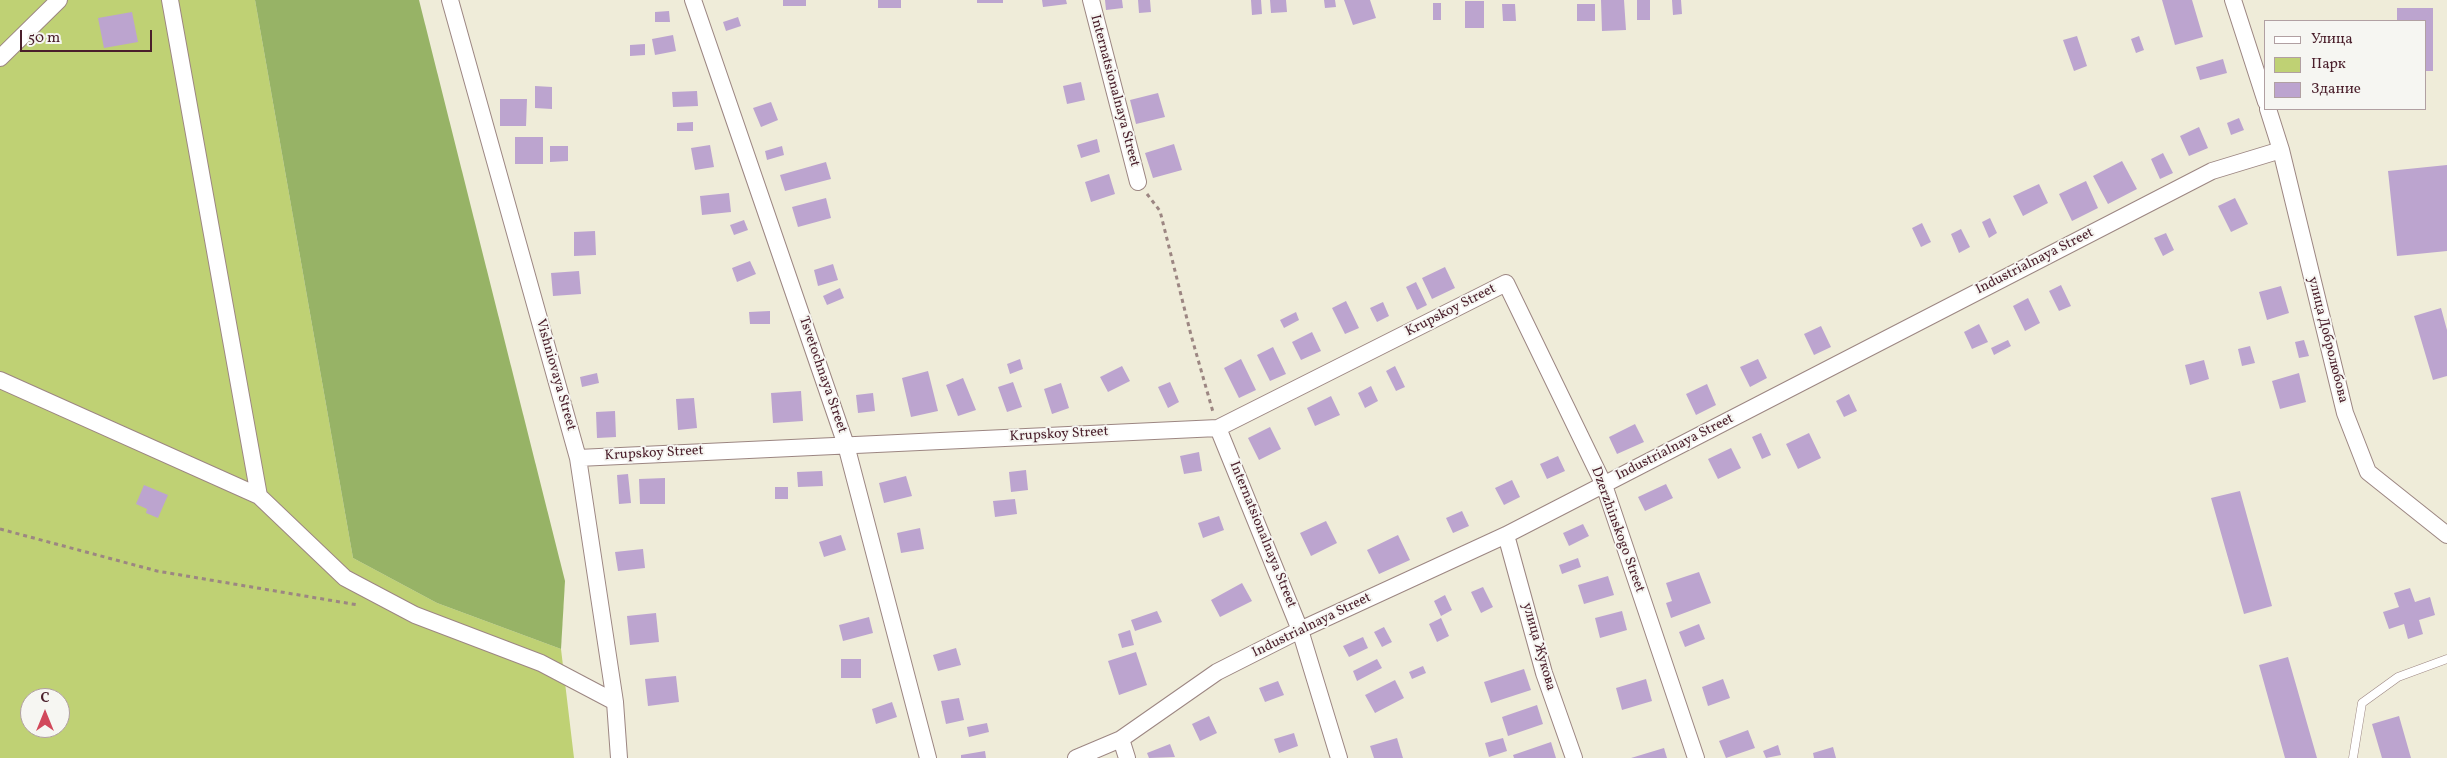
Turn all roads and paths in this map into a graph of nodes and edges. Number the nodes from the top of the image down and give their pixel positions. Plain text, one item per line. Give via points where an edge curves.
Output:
1 (59, 0) edge
2 (170, 0) edge
3 (450, 0) edge
4 (693, 0) edge
5 (1091, 0) edge
6 (2233, 0) edge
7 (0, 58) edge
8 (2264, 96) edge
9 (2268, 110) edge
10 (2281, 150) junction
11 (1138, 182) joint
12 (1506, 284) joint
13 (0, 380) edge
14 (1218, 428) junction
15 (846, 445) junction
16 (578, 458) junction
17 (1604, 485) junction
18 (259, 496) junction
19 (0, 529) edge
20 (1506, 535) junction
21 (2447, 535) edge
22 (367, 607) dead end
23 (1300, 630) junction
24 (2447, 659) edge
25 (615, 702) junction
26 (1121, 739) junction
27 (619, 758) edge
28 (928, 758) edge
29 (1076, 758) edge
30 (1127, 758) edge
31 (1339, 758) edge
32 (1574, 758) edge
33 (1696, 758) edge
34 (2353, 758) edge

1 - 7 street
2 - 18 street
3 - 16 street, Vishniovaya Street
4 - 15 street, Tsvetochnaya Street
5 - 11 street, Internatsionalnaya Street
6 - 8 street
9 - 10 street, улица Добролюбова
10 - 17 street, Industrialnaya Street via 2212,170
10 - 21 street, улица Добролюбова via 2345,413 2368,472
11 - 14 path via 1160,211 1190,335
12 - 14 street, Krupskoy Street
12 - 17 street, Dzerzhinskogo Street
13 - 18 street
14 - 15 street, Krupskoy Street
14 - 23 street, Internatsionalnaya Street
15 - 16 street, Krupskoy Street
15 - 28 street, Tsvetochnaya Street
16 - 25 street, Vishniovaya Street
17 - 20 street, Industrialnaya Street
17 - 33 street, Dzerzhinskogo Street
18 - 25 street via 345,578 415,615 541,664
19 - 22 path via 157,570
20 - 23 street, Industrialnaya Street
20 - 32 street, улица Жукова via 1544,673
23 - 26 street, Industrialnaya Street via 1217,672
23 - 31 street, Internatsionalnaya Street
24 - 34 lane via 2398,677 2362,703
25 - 27 street, Vishniovaya Street
26 - 29 street, Industrialnaya Street
26 - 30 street

